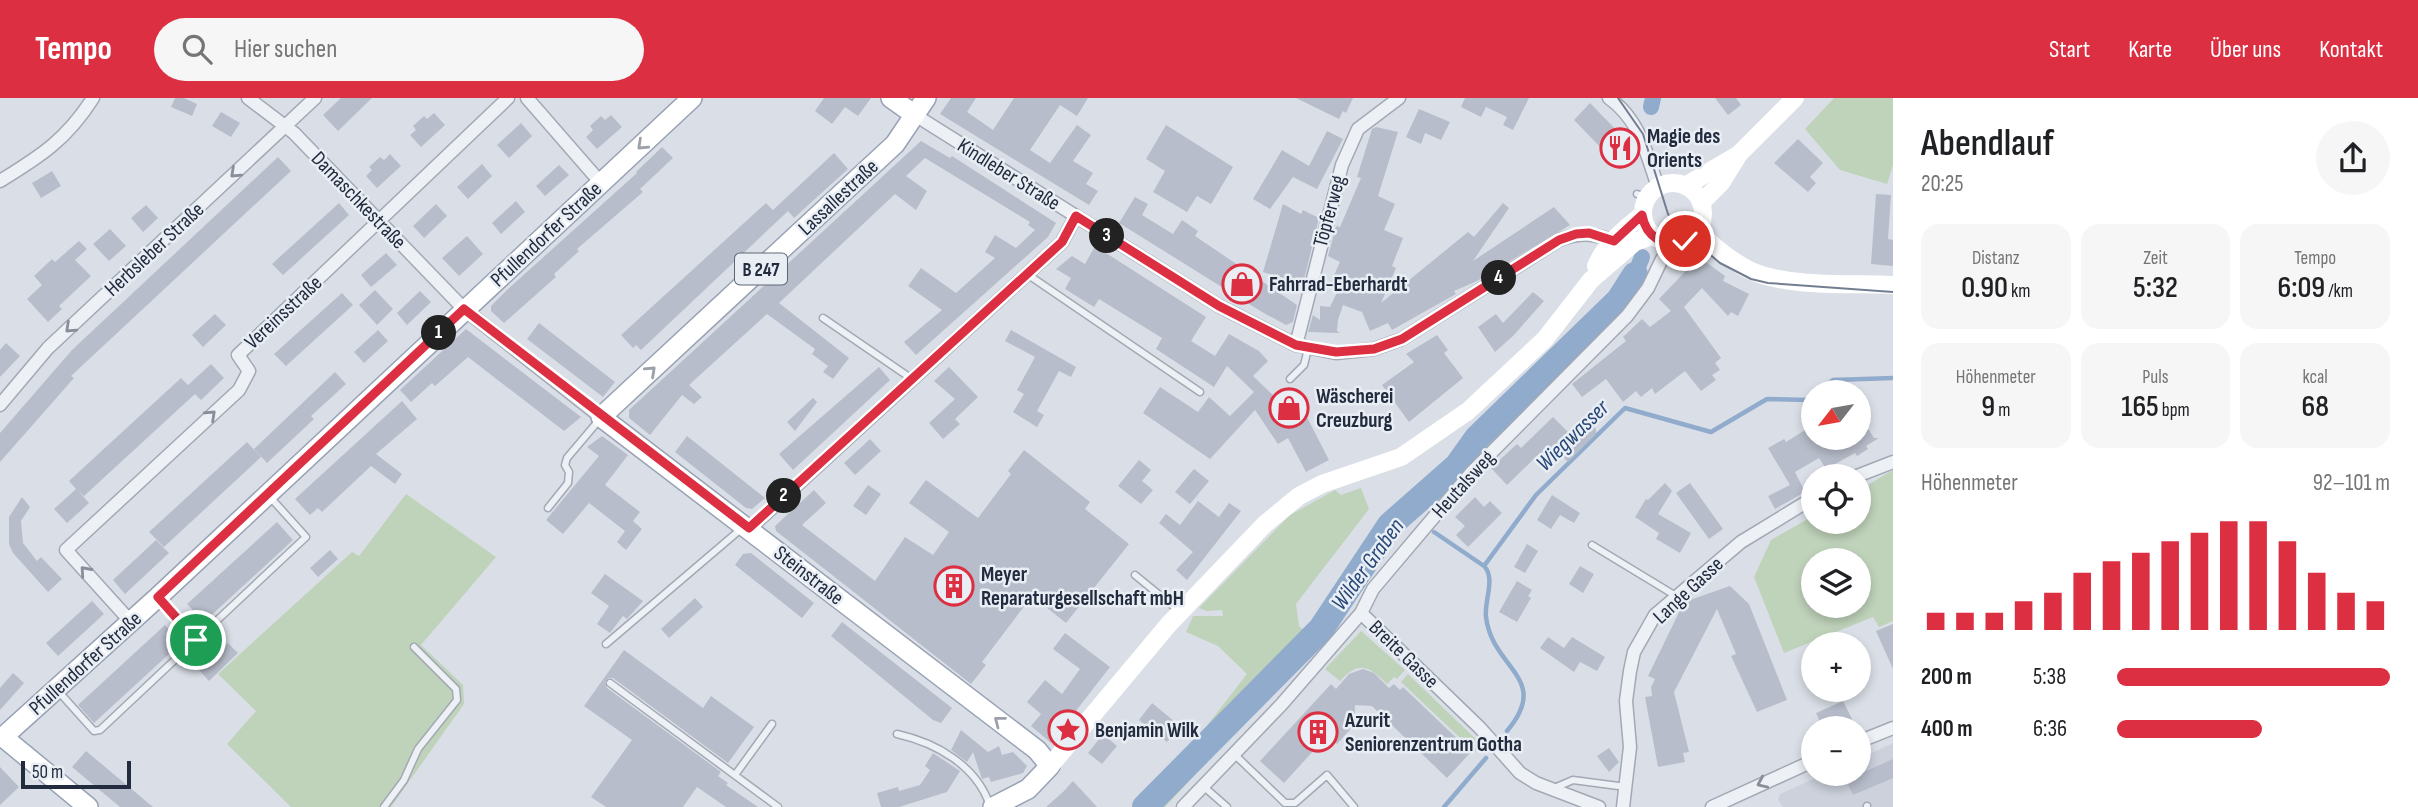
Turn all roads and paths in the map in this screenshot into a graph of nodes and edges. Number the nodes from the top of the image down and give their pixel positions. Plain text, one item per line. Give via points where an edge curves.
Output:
1 (93, 98) edge
2 (247, 98) edge
3 (315, 98) edge
4 (508, 98) edge
5 (527, 98) edge
6 (692, 98) edge
7 (891, 98) edge
8 (926, 98) edge
9 (1399, 98) edge
10 (1795, 98) edge
11 (1612, 99) edge
12 (915, 115) junction
13 (285, 126) junction
14 (1739, 154) junction
15 (0, 181) edge
16 (601, 183) junction
17 (1685, 186) junction
18 (1647, 192) junction
19 (1701, 203) junction
20 (1642, 215) junction
21 (1076, 216) junction
22 (381, 220) junction
23 (1697, 231) junction
24 (1652, 236) junction
25 (1614, 241) junction
26 (1662, 259) dead end
27 (1027, 274) junction
28 (1591, 280) junction
29 (1893, 285) edge
30 (464, 309) junction
31 (823, 318) dead end
32 (1302, 347) junction
33 (912, 379) junction
34 (1290, 379) dead end
35 (1200, 392) dead end
36 (0, 405) edge
37 (601, 417) junction
38 (1893, 462) edge
39 (1871, 471) edge
40 (267, 495) junction
41 (1801, 505) edge
42 (548, 508) dead end
43 (747, 527) junction
44 (1591, 545) dead end
45 (1135, 575) dead end
46 (1676, 596) junction
47 (158, 597) junction
48 (1180, 612) junction
49 (1361, 613) junction
50 (131, 622) junction
51 (196, 640) junction
52 (606, 644) dead end
53 (414, 648) dead end
54 (610, 683) dead end
55 (57, 690) junction
56 (772, 724) dead end
57 (1893, 728) edge
58 (897, 734) dead end
59 (1, 737) edge
60 (1871, 737) edge
61 (1234, 754) junction
62 (1050, 766) junction
63 (1801, 766) edge
64 (735, 775) junction
65 (1203, 786) junction
66 (1627, 787) junction
67 (1550, 790) junction
68 (1290, 806) edge
69 (88, 807) edge
70 (384, 807) edge
71 (778, 807) edge
72 (992, 807) edge
73 (1183, 807) edge
74 (1227, 807) edge
75 (1354, 807) edge
76 (1599, 807) edge
77 (1623, 807) edge
78 (1712, 807) edge

1 - 15 street via 54,146
2 - 13 street, Damaschkestraße
3 - 13 street, Herbsleber Straße
4 - 22 street, Vereinsstraße
5 - 16 street
6 -> 16 main road, Pfullendorfer Straße
7 - 12 main road, Kindleber Straße
8 - 12 main road, B 247
9 - 32 street, Töpferweg via 1358,129 1342,165
10 - 14 street
11 - 18 street via 1640,134
12 - 21 street, Kindleber Straße
37 -> 12 main road, Lassallestraße / B 247 via 895,144
13 - 22 street, Damaschkestraße
13 -> 36 street, Herbsleber Straße via 48,348
14 - 17 street
14 - 19 street via 1721,183
16 - 30 main road, Pfullendorfer Straße
17 - 18 street via 1668,183
17 - 19 street
18 - 20 street
19 - 23 street via 1703,218
20 - 24 street
20 - 25 street
21 - 27 street via 1062,242
21 - 32 street, Kindleber Straße via 1219,306
22 - 30 street, Damaschkestraße
50 -> 22 street, Vereinsstraße via 66,550 239,390 249,371 238,355
23 - 24 street via 1674,244
23 - 29 street via 1735,262 1768,276
24 - 28 street via 1635,242
25 - 28 street via 1600,257
25 - 32 street, Kindleber Straße via 1589,233 1559,240 1402,339 1374,349 1336,352
26 - 49 street, Heutalsweg via 1627,316 1472,472 1373,589
27 - 33 street
27 - 35 lane
28 - 48 street via 1545,339 1468,411 1401,457 1299,496 1265,524
30 - 37 street, Steinstraße
30 - 40 main road, Pfullendorfer Straße
31 - 33 lane
32 - 34 lane via 1304,365
33 - 43 street
37 - 42 lane via 567,458 568,483
37 - 43 main road, Steinstraße
38 - 39 street
40 - 47 main road, Pfullendorfer Straße
40 - 51 lane via 306,537
41 - 46 street, Lange Gasse via 1741,542
43 - 52 lane
62 -> 43 main road, Steinstraße via 1037,750
44 - 46 lane
45 - 48 lane
46 - 66 street, Lange Gasse via 1655,615 1634,652 1626,701
47 - 50 main road, Pfullendorfer Straße
47 - 51 lane
48 - 62 street
49 - 61 street, Heutalsweg
49 - 67 street, Breite Gasse via 1520,773
50 - 55 main road, Pfullendorfer Straße
51 - 55 lane via 100,730 94,731
53 - 70 lane via 456,689 457,700 418,750
54 - 64 lane
55 - 59 main road, Pfullendorfer Straße
56 - 64 lane
57 - 60 street
58 - 72 lane via 924,741 964,767 984,787
59 - 69 main road
61 - 65 street, Heutalsweg
61 - 68 lane
62 - 72 main road via 1028,789
63 -> 78 street
64 - 71 lane
65 - 73 street, Heutalsweg
65 - 74 lane
66 - 67 lane via 1573,780
66 - 77 street, Lange Gasse
67 - 76 street, Breite Gasse
68 - 75 lane via 1327,775

